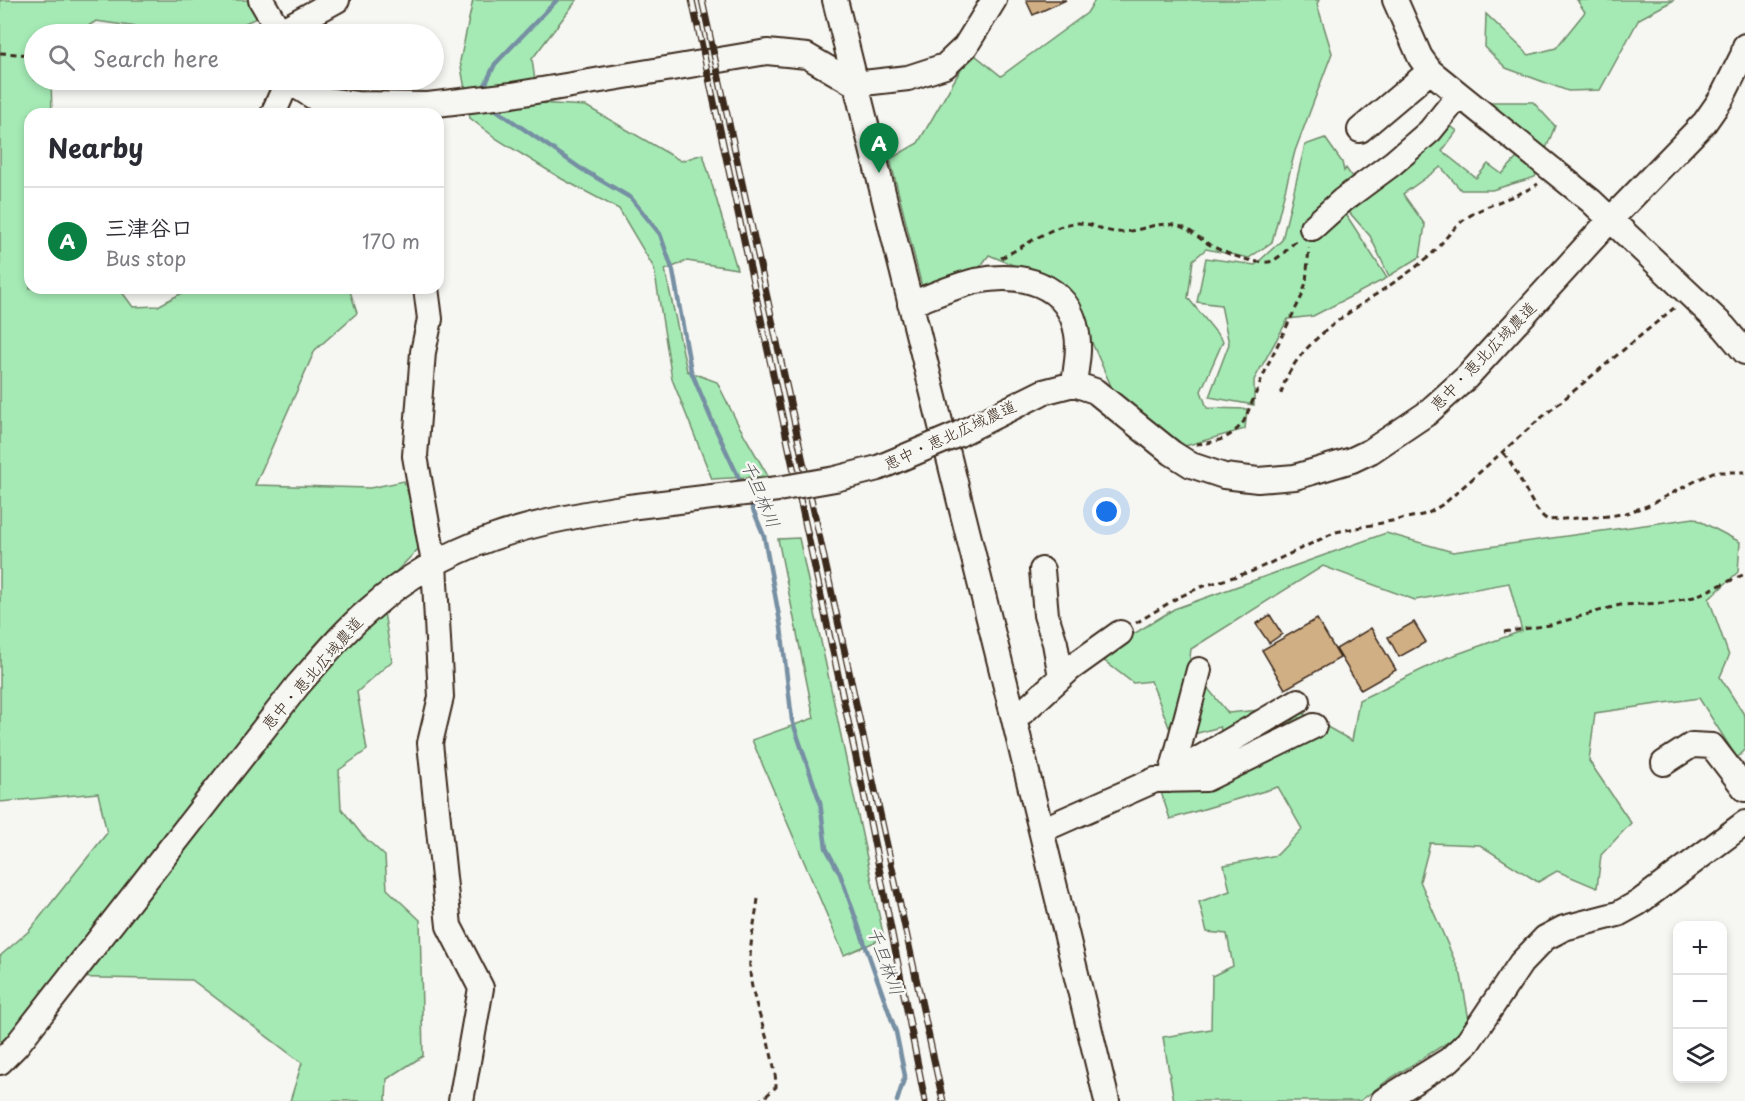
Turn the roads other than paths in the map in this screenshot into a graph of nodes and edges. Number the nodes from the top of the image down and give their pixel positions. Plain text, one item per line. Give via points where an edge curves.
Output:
1 (261, 0) edge
2 (337, 0) edge
3 (835, 0) edge
4 (994, 0) edge
5 (1395, 0) edge
6 (275, 24) edge
7 (296, 24) edge
8 (1745, 46) edge
9 (1430, 71) junction
10 (855, 84) junction
11 (305, 91) edge
12 (1459, 94) junction
13 (281, 108) edge
14 (1360, 130) dead end
15 (1610, 220) junction
16 (1312, 228) road end
17 (427, 294) edge
18 (910, 304) junction
19 (1745, 352) edge
20 (1074, 384) junction
21 (434, 563) junction
22 (1042, 570) dead end
23 (1120, 633) road end
24 (1199, 670) dead end
25 (1061, 677) junction
26 (1298, 701) dead end
27 (1013, 715) junction
28 (1314, 726) dead end
29 (1664, 763) dead end
30 (1170, 780) junction
31 (1745, 789) edge
32 (1745, 823) edge
33 (1042, 830) junction
34 (0, 1062) edge
35 (462, 1101) edge
36 (1107, 1101) edge
37 (1383, 1101) edge

1 - 6 street
2 - 7 street
3 - 10 street
4 - 10 street via 965,47 945,66 908,78
5 - 9 street
8 - 15 street, 恵中・恵北広域農道 via 1721,99 1704,123
9 - 12 street
9 - 14 street
10 - 11 street via 807,56 768,52 512,95 428,105 356,104
10 - 18 street
11 - 13 street
12 - 15 street via 1592,201
12 - 16 street via 1430,131
15 - 19 street via 1724,327
15 - 20 street, 恵中・恵北広域農道 via 1467,377 1408,428 1371,451 1314,473 1258,480 1216,474 1191,465 1095,392
17 - 21 street via 430,320 423,352 415,456
18 - 20 street via 1001,277 1039,283 1063,302 1077,332
18 - 27 street
20 - 21 street, 恵中・恵北広域農道, bridge via 1043,392 959,434 878,468 778,489 573,515 487,538
21 - 34 street, 恵中・恵北広域農道 via 370,608 304,677
21 - 35 street via 441,697 430,743 449,926 481,988
22 - 25 street via 1046,615
23 - 25 street
24 - 30 street
25 - 27 street via 1023,712
26 - 30 street via 1190,764
27 - 33 street
28 - 30 street via 1206,779
29 - 31 street via 1692,744 1712,746
30 - 33 street via 1155,780
32 - 37 street via 1638,903 1618,914 1564,928 1545,938 1521,963 1468,1042 1449,1060
33 - 36 street

